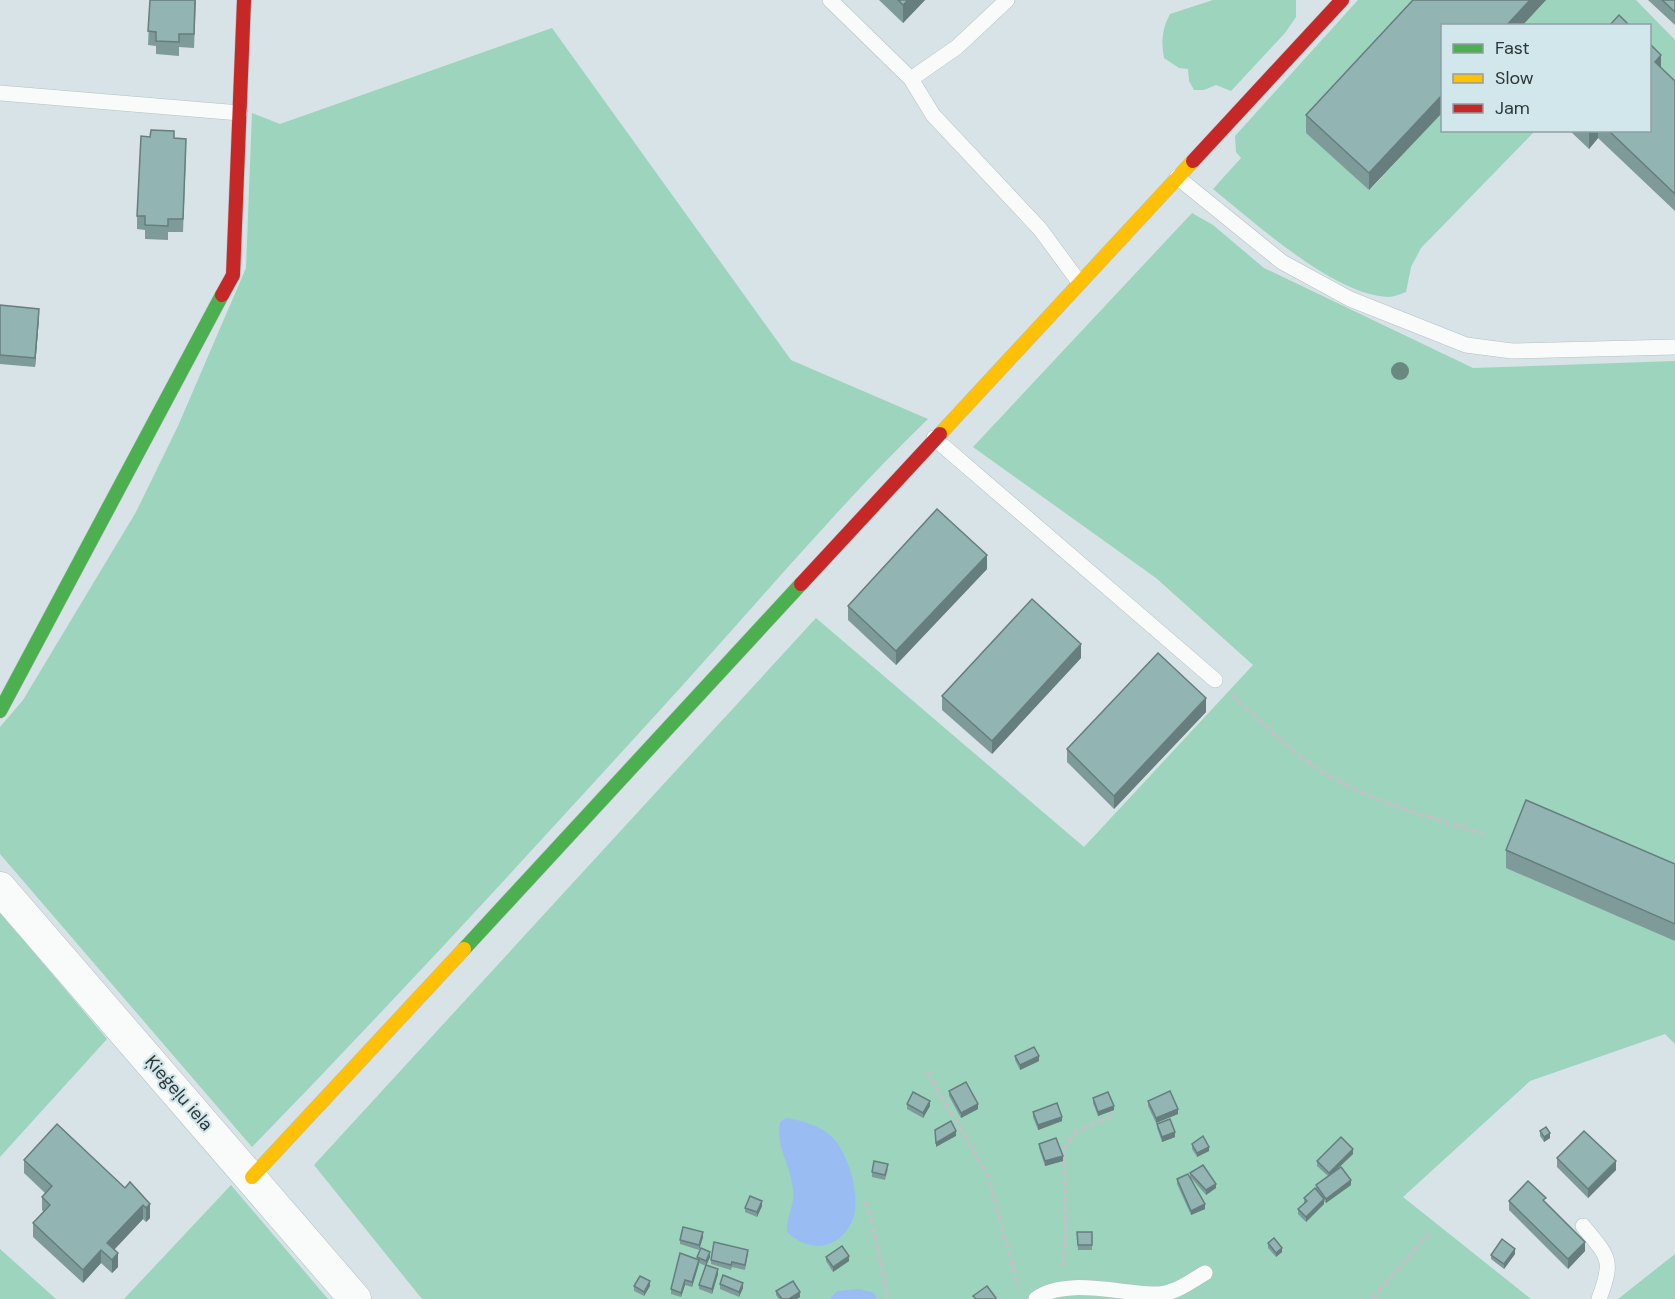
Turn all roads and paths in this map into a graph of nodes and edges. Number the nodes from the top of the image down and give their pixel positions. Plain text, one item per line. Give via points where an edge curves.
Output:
1 (244, 0) edge
2 (830, 0) edge
3 (1007, 0) edge
4 (1339, 1) edge
5 (911, 79) junction
6 (0, 93) edge
7 (240, 113) junction
8 (1177, 177) junction
9 (1079, 282) junction
10 (1675, 347) edge
11 (934, 438) junction
12 (1215, 680) joint
13 (0, 711) edge
14 (1484, 834) dead end
15 (0, 888) edge
16 (927, 1072) dead end
17 (1116, 1114) edge
18 (252, 1177) junction
19 (865, 1201) dead end
20 (1583, 1226) dead end
21 (1430, 1232) dead end
22 (1205, 1273) dead end
23 (1019, 1289) dead end
24 (1042, 1296) edge
25 (355, 1299) edge
26 (888, 1299) edge
27 (1372, 1299) edge
28 (1599, 1299) edge

1 - 7 street
2 - 5 lane
3 - 5 lane via 957,47
4 - 8 street
5 - 9 lane via 933,115 1041,229
6 - 7 lane
7 - 13 street via 233,275
8 - 9 street
8 - 10 lane via 1282,262 1350,299 1466,345 1512,351
9 - 11 street
11 - 12 lane
11 - 18 street
12 - 14 path via 1325,774 1375,799
15 - 18 street, Ķieģeļu iela
16 - 23 path via 988,1176
17 - 24 path via 1066,1141 1066,1246 1060,1272
18 - 25 street, Ķieģeļu iela
19 - 26 path
20 - 28 lane via 1607,1255 1609,1271
21 - 27 path
22 - 24 lane via 1161,1294 1083,1288

